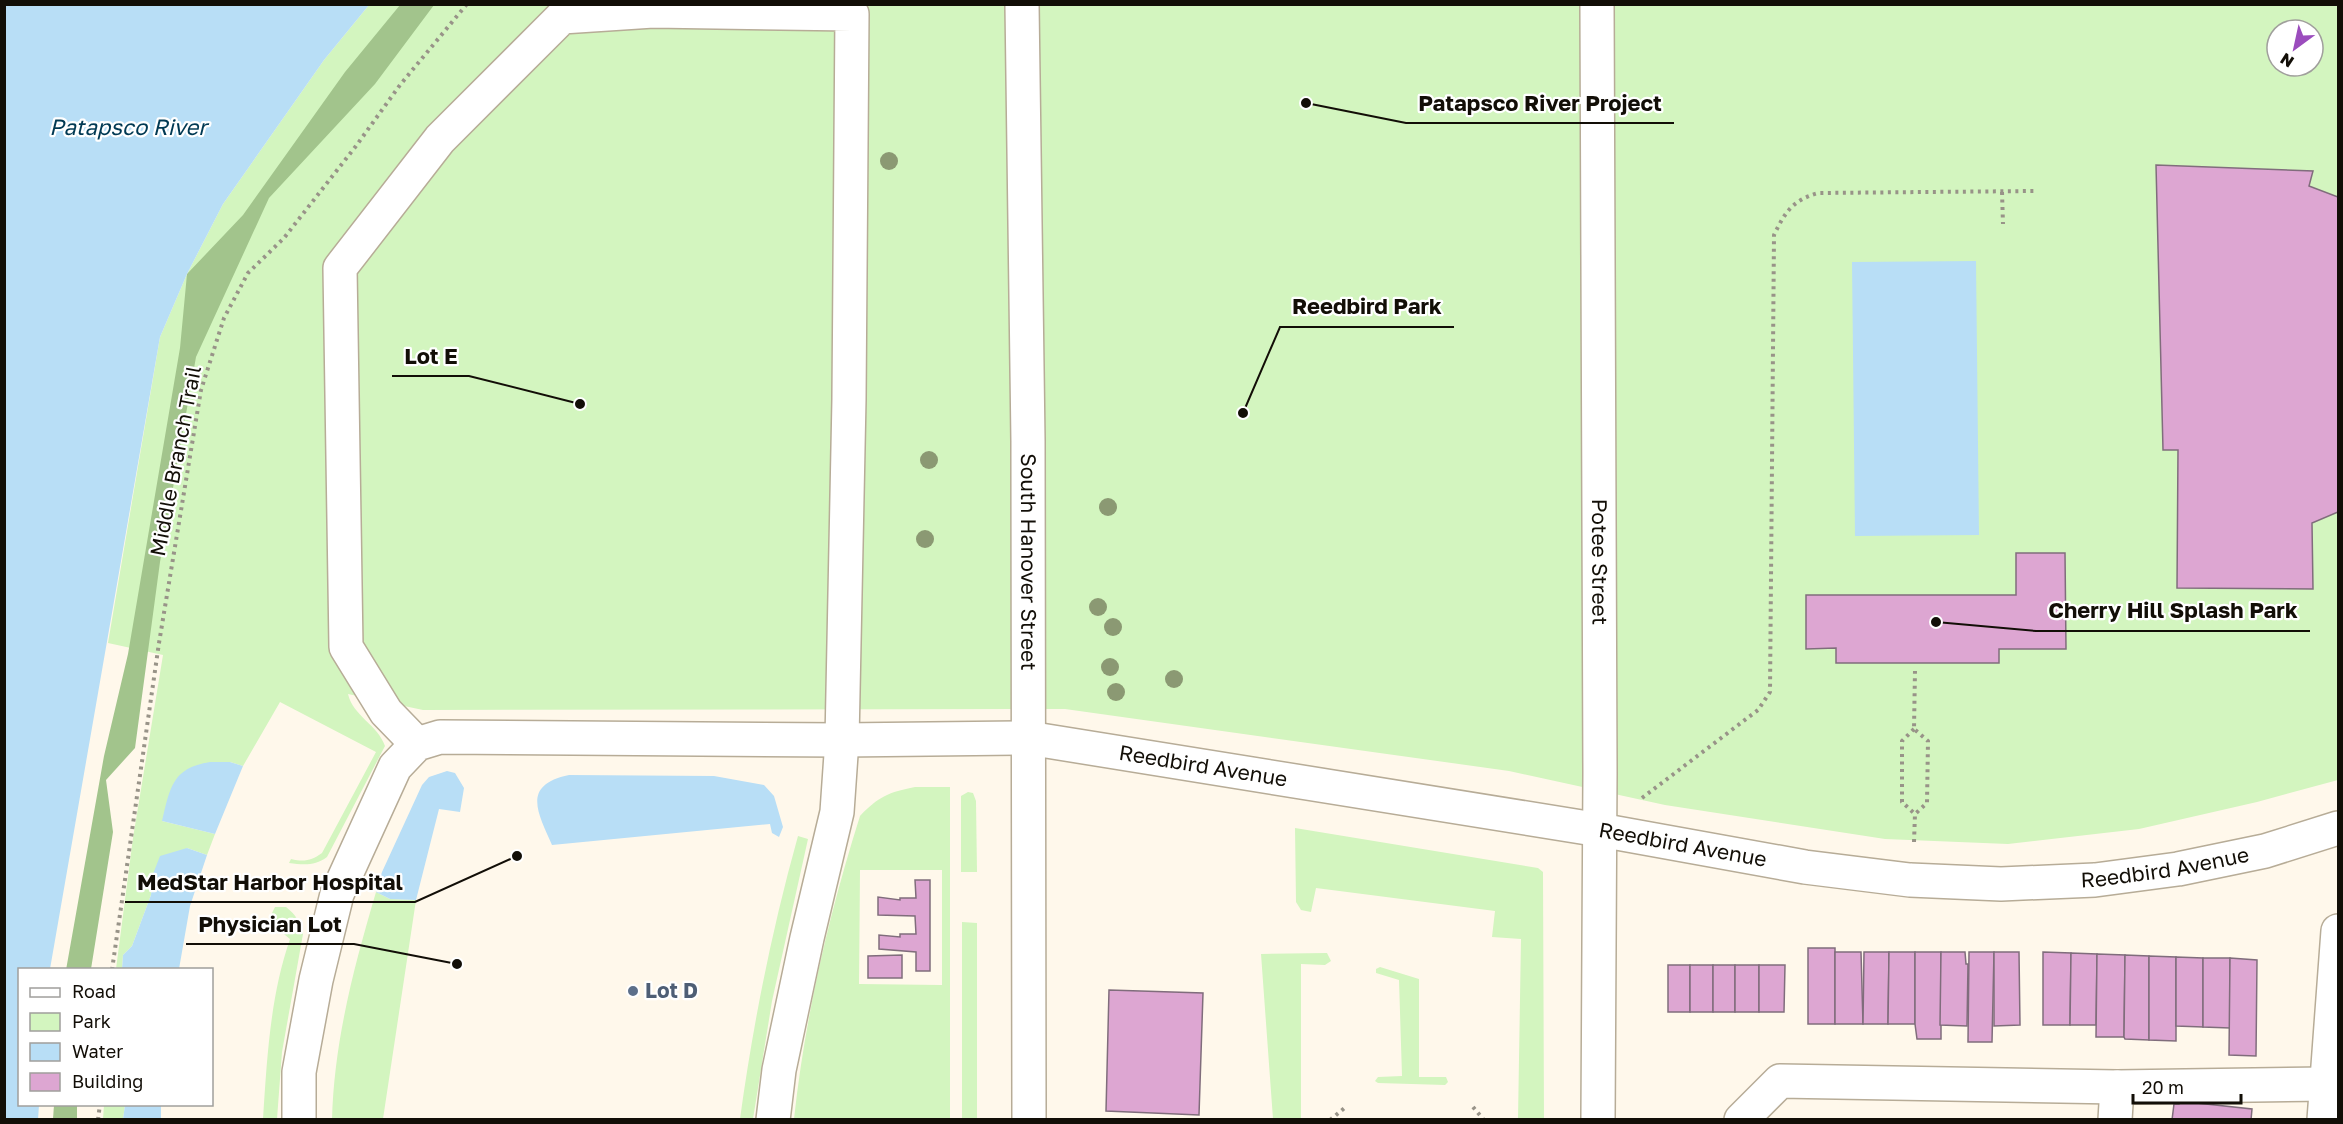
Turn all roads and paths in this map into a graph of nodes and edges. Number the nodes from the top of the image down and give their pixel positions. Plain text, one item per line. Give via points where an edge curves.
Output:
1 (467, 4) edge
2 (1022, 4) edge
3 (1597, 4) edge
4 (2035, 191) dead end
5 (2002, 192) junction
6 (2003, 224) dead end
7 (1915, 670) dead end
8 (1914, 729) junction
9 (1028, 738) junction
10 (842, 740) junction
11 (417, 744) junction
12 (1642, 798) dead end
13 (1915, 814) junction
14 (2338, 828) edge
15 (1600, 830) junction
16 (1914, 842) dead end
17 (2338, 931) edge
18 (2338, 941) edge
19 (112, 968) edge
20 (2326, 1084) junction
21 (2117, 1087) junction
22 (1347, 1106) dead end
23 (1473, 1107) dead end
24 (299, 1119) edge
25 (773, 1119) edge
26 (1029, 1119) edge
27 (1330, 1119) edge
28 (1484, 1119) edge
29 (1598, 1119) edge
30 (1741, 1119) edge
31 (2115, 1119) edge
32 (2324, 1119) edge

1 - 19 path, Middle Branch Trail via 284,238 248,273 224,318 201,390 159,643
2 - 9 main road, South Hanover Street
3 - 15 main road, Potee Street
4 - 5 path
5 - 6 path
5 - 12 path via 1818,193 1804,197 1782,220 1774,235 1770,692 1758,710
7 - 8 path
8 - 13 path via 1902,741 1902,802
8 - 13 path via 1928,741 1927,803
9 - 10 main road, Reedbird Avenue
9 - 15 main road, Reedbird Avenue
9 - 26 main road, South Hanover Street
10 - 11 main road, Reedbird Avenue via 440,738
10 - 11 main road via 852,14 653,11 562,17 440,139 340,268 346,647 386,712
10 - 25 main road via 837,812 807,938
11 - 24 main road via 395,767 337,894 299,1072
13 - 16 path
14 - 15 main road, Reedbird Avenue via 2265,851 2178,869 2095,880 2001,884 1910,880 1805,867
15 - 29 main road, Potee Street
17 - 18 main road
18 - 20 main road
20 - 21 main road
20 - 32 main road
21 - 30 main road via 1780,1081
21 - 31 main road
22 - 27 path
23 - 28 path

